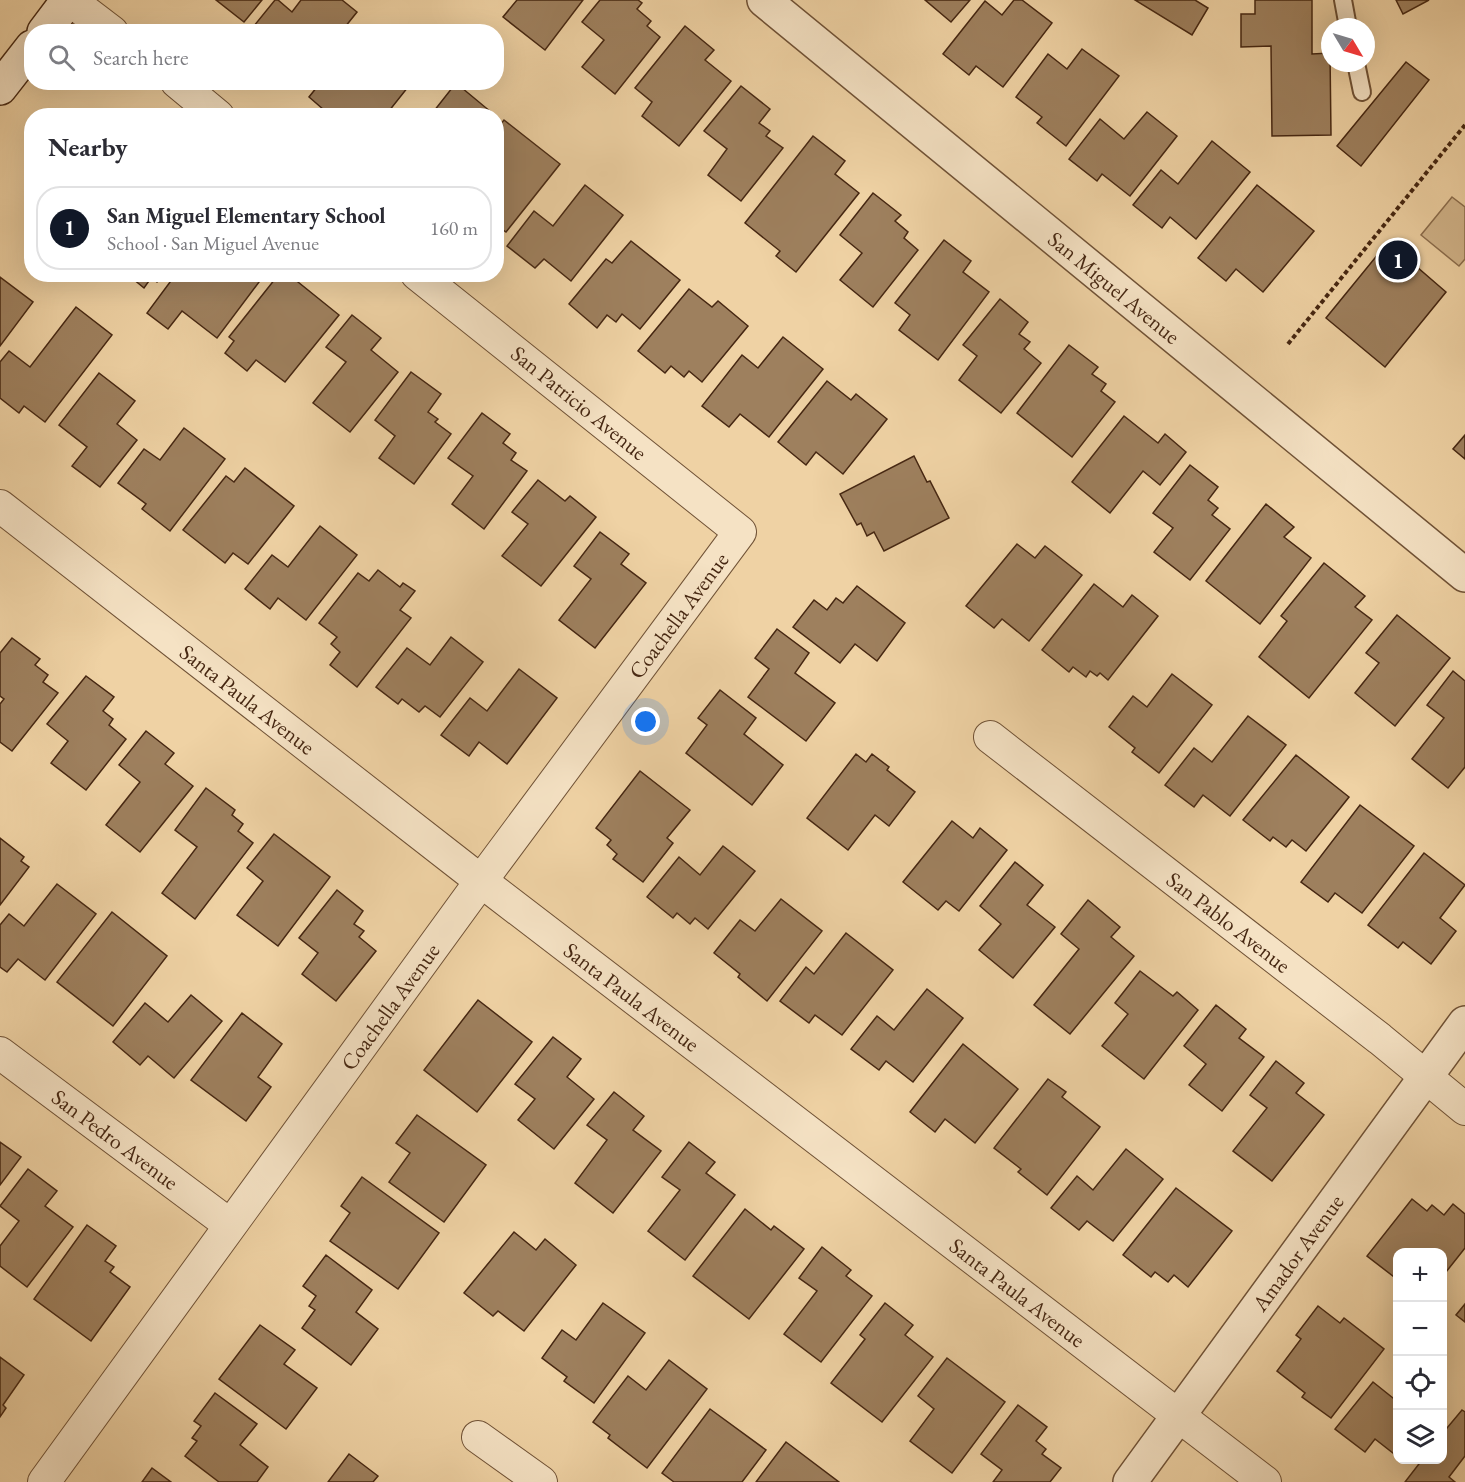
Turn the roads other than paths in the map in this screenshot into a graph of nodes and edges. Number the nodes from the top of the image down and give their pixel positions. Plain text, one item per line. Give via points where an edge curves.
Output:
1 (69, 0) edge
2 (764, 0) edge
3 (1343, 0) edge
4 (1346, 18) edge
5 (50, 24) edge
6 (101, 24) edge
7 (24, 57) edge
8 (1358, 72) edge
9 (0, 88) edge
10 (187, 90) edge
11 (1362, 92) dead end
12 (208, 108) edge
13 (427, 282) edge
14 (0, 506) edge
15 (740, 532) joint
16 (1465, 575) edge
17 (990, 737) dead end
18 (481, 881) junction
19 (1465, 1023) edge
20 (0, 1053) edge
21 (1426, 1077) junction
22 (1465, 1109) edge
23 (230, 1225) junction
24 (1180, 1416) junction
25 (478, 1437) dead end
26 (44, 1482) edge
27 (541, 1482) edge
28 (1130, 1482) edge
29 (1266, 1482) edge

1 - 5 street
1 - 6 street
2 - 16 street, San Miguel Avenue
3 - 4 lane
7 - 9 street
8 - 11 lane
10 - 12 street
13 - 15 street, San Patricio Avenue
14 - 18 street, Santa Paula Avenue
15 - 18 street, Coachella Avenue
17 - 21 street, San Pablo Avenue
18 - 23 street, Coachella Avenue
18 - 24 street, Santa Paula Avenue
19 - 21 street, Amador Avenue
20 - 23 street, San Pedro Avenue
21 - 22 street, San Pablo Avenue
21 - 24 street, Amador Avenue
23 - 26 street, Coachella Avenue
24 - 28 street, Amador Avenue
24 - 29 street, Santa Paula Avenue
25 - 27 street

